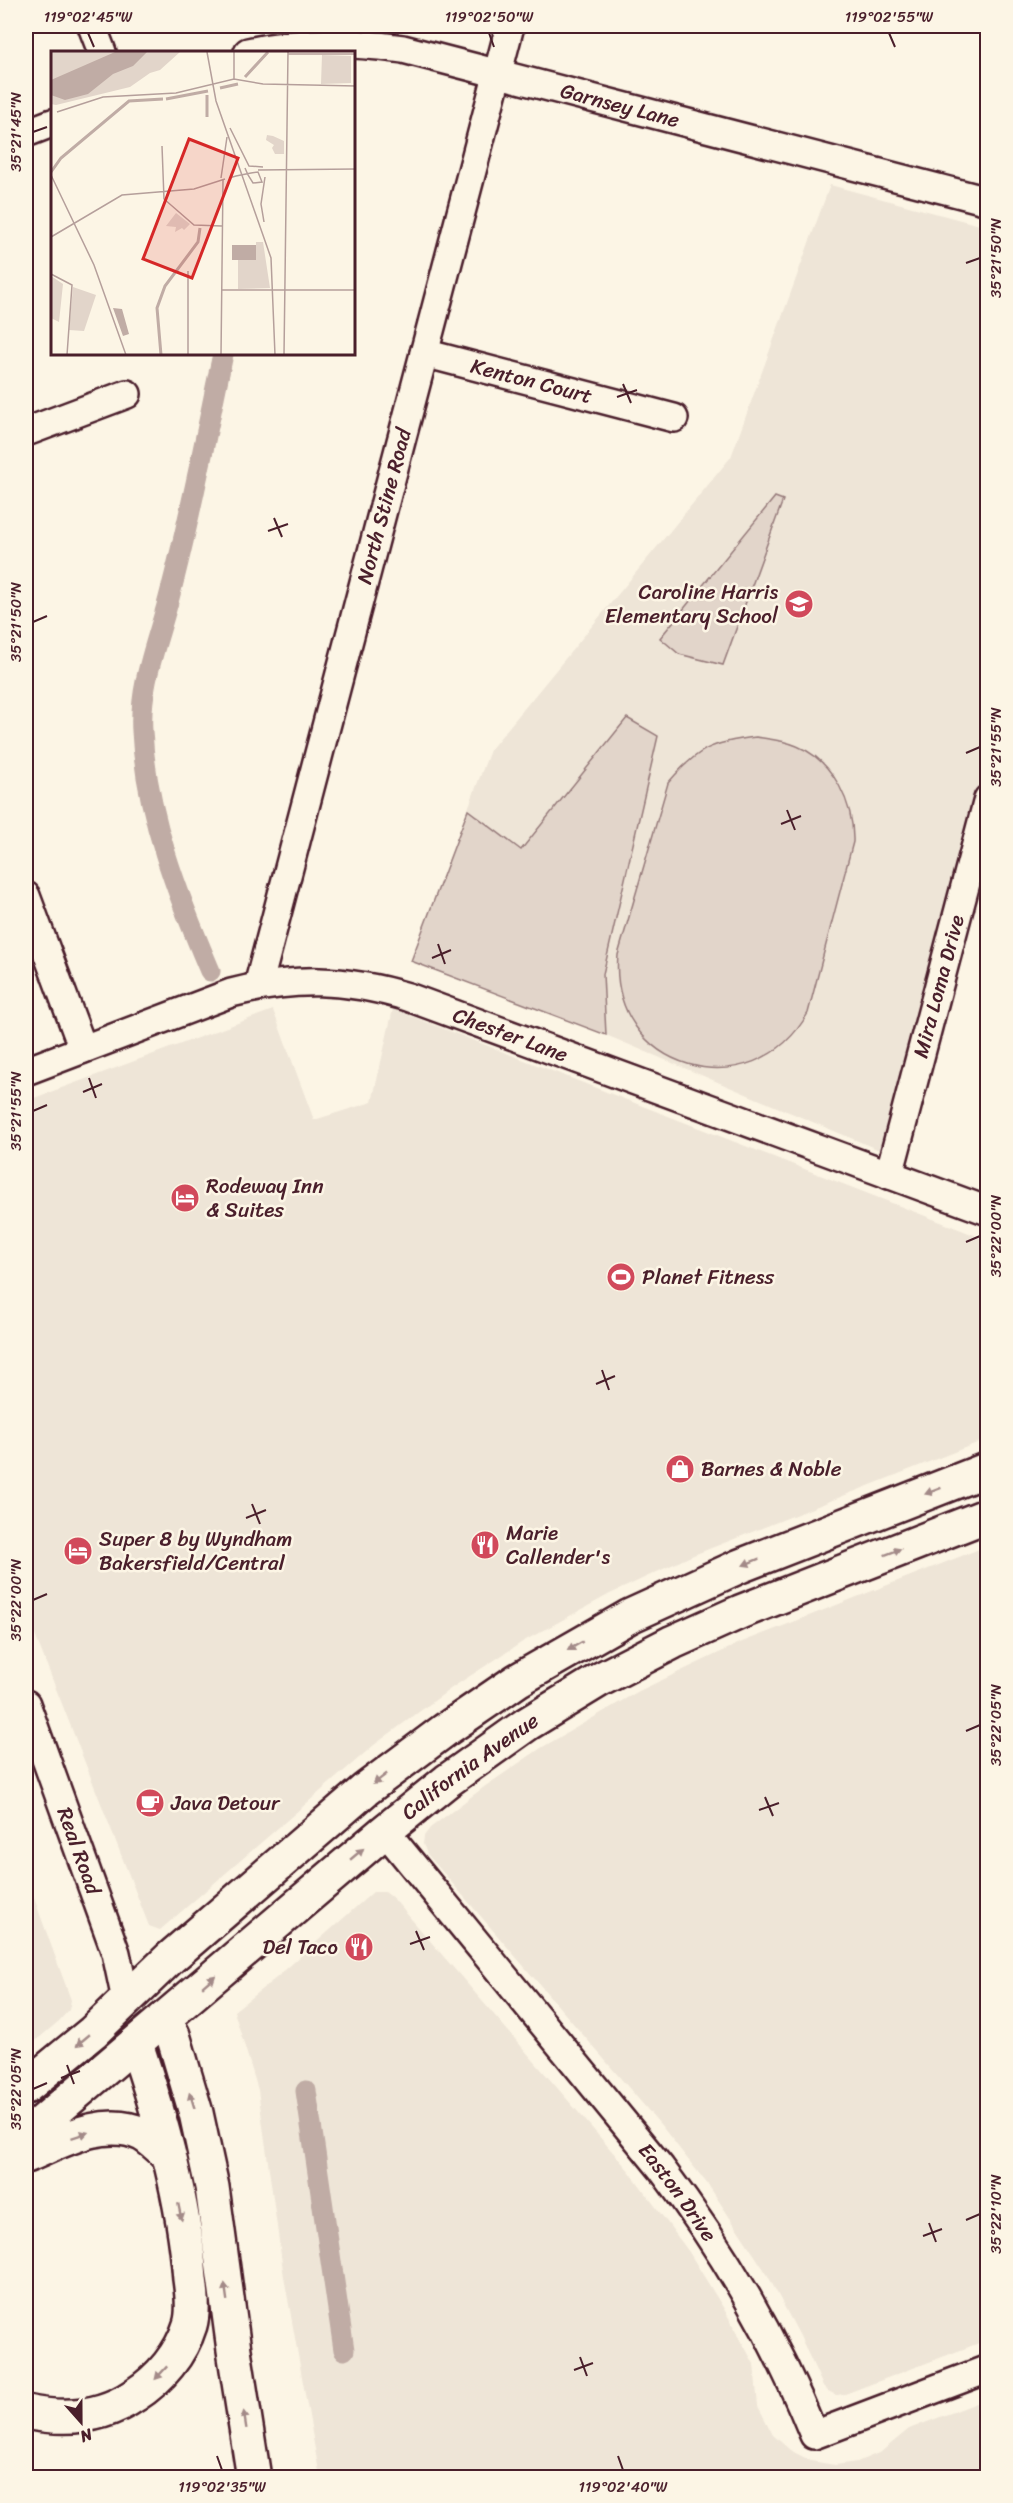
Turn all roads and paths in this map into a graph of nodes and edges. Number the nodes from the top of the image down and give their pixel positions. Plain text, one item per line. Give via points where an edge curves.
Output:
1 (92, 26) edge
2 (510, 26) edge
3 (260, 50) edge
4 (102, 51) edge
5 (498, 73) junction
6 (51, 123) edge
7 (26, 133) edge
8 (987, 201) edge
9 (424, 353) junction
10 (127, 394) dead end
11 (674, 418) dead end
12 (26, 432) edge
13 (987, 799) edge
14 (26, 896) edge
15 (258, 986) junction
16 (83, 1049) junction
17 (26, 1071) edge
18 (889, 1175) junction
19 (987, 1211) edge
20 (987, 1469) edge
21 (987, 1515) edge
22 (807, 1540) junction
23 (630, 1616) junction
24 (673, 1642) junction
25 (518, 1680) junction
26 (26, 1704) edge
27 (527, 1724) junction
28 (385, 1831) junction
29 (126, 2000) junction
30 (164, 2019) junction
31 (136, 2044) junction
32 (28, 2085) edge
33 (26, 2136) edge
34 (168, 2155) junction
35 (26, 2156) edge
36 (987, 2369) edge
37 (26, 2412) edge
38 (254, 2478) edge

1 - 4 street
2 - 5 street, North Stine Road
3 - 5 street, Garnsey Lane via 315,43 359,43 403,49
5 - 8 street, Garnsey Lane
5 - 9 street, North Stine Road
6 - 7 street
9 - 11 street, Kenton Court
9 - 15 street, North Stine Road
10 - 12 street
13 - 18 street, Mira Loma Drive
14 - 16 street
15 - 16 street, Chester Lane
15 - 18 street, Chester Lane via 334,981 386,991
16 - 17 street, Chester Lane
18 - 19 street, Chester Lane
20 -> 22 main road, California Avenue
24 -> 21 main road, California Avenue
22 -> 23 main road, California Avenue
22 - 24 main road via 805,1561 691,1614 681,1623
23 -> 25 main road, California Avenue
23 - 27 main road via 632,1624 624,1640 538,1698
24 - 27 main road, California Avenue
25 - 28 main road via 489,1722 390,1800 382,1818
25 -> 29 main road, California Avenue via 366,1789
26 - 29 street, Real Road via 112,1942
27 - 28 main road, California Avenue
30 -> 28 main road, California Avenue
28 - 36 street, Easton Drive via 702,2223 772,2341 814,2435
29 - 30 main road
29 - 31 main road
29 -> 32 main road, California Avenue
30 - 31 main road, California Avenue
38 -> 30 main road via 212,2187 196,2113 173,2035
31 - 33 main road, California Avenue
31 - 34 main road
35 -> 34 main road via 101,2128 143,2134
34 -> 37 main road via 188,2249 192,2294 191,2323 181,2347 146,2388 100,2412 48,2417

